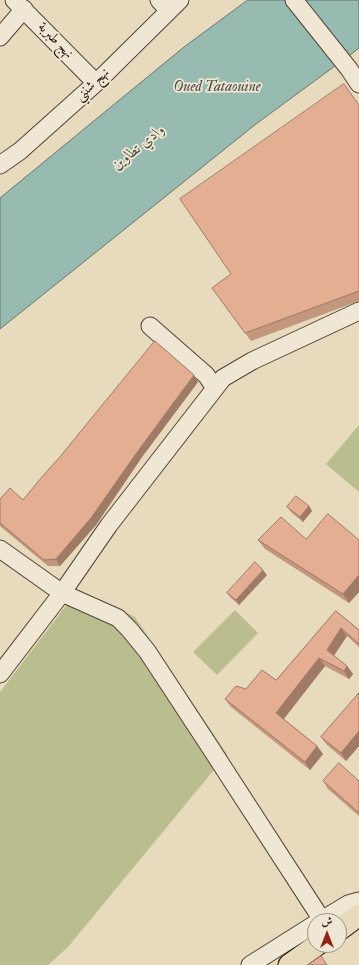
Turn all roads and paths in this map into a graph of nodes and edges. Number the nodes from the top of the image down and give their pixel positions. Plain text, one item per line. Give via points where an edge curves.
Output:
1 (294, 0) edge
2 (19, 4) edge
3 (169, 4) edge
4 (0, 37) edge
5 (354, 64) edge
6 (96, 83) junction
7 (359, 84) edge
8 (0, 165) edge
9 (359, 310) edge
10 (150, 326) dead end
11 (215, 388) junction
12 (0, 548) edge
13 (62, 593) junction
14 (0, 674) edge
15 (359, 901) edge
16 (317, 913) edge
17 (337, 913) edge
18 (359, 915) edge
19 (347, 918) edge
20 (307, 933) edge
21 (307, 953) edge
22 (250, 965) edge
23 (289, 965) edge

1 - 5 street
2 - 4 street
2 - 6 street, نهج طبربة
3 - 6 street, نهج شنني
5 - 7 street
6 - 8 street, نهج شنني via 20,151
9 - 11 street via 252,361 223,378
10 - 11 street via 206,375
11 - 13 street via 109,525
12 - 13 street
13 - 14 street
13 - 16 street via 118,618 147,651
15 - 17 street via 348,904
18 - 19 main road
20 - 22 street
21 - 23 main road

